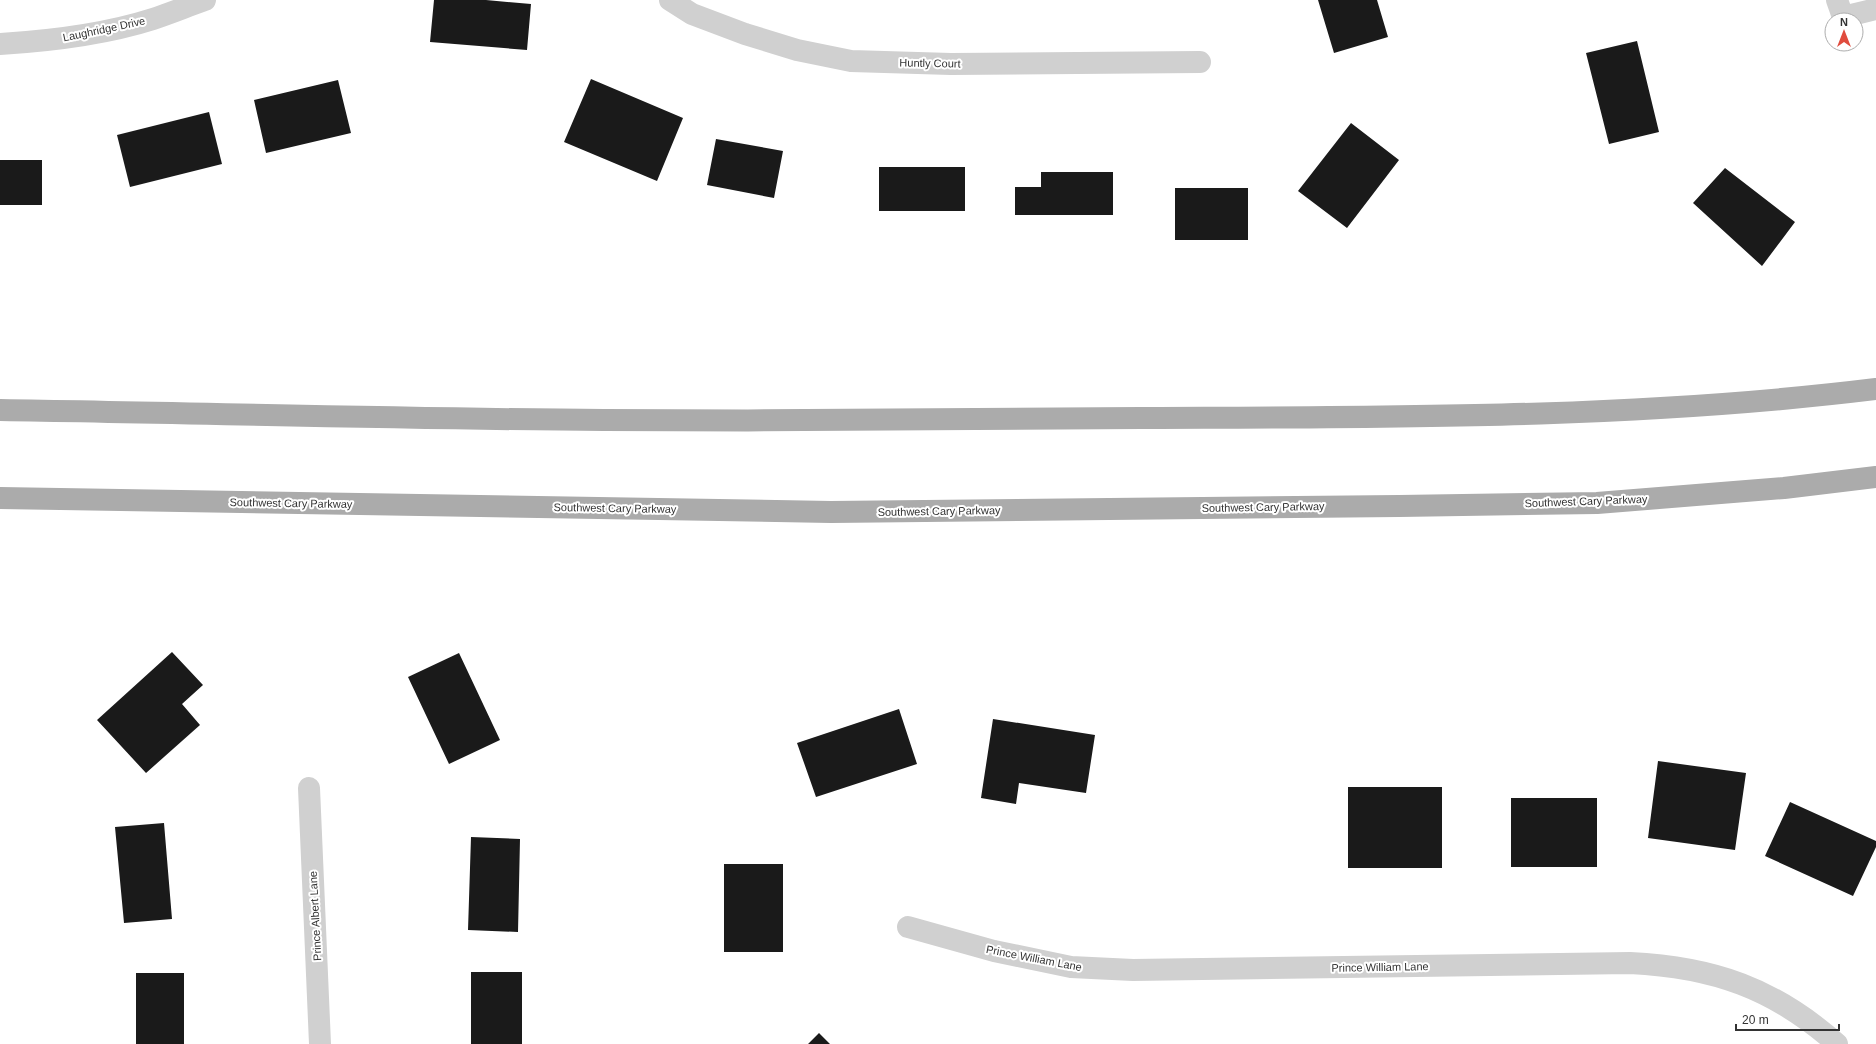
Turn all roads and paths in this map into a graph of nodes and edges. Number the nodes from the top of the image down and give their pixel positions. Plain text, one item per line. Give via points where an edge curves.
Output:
1 (205, 0) edge
2 (670, 0) edge
3 (1837, 0) edge
4 (1876, 9) edge
5 (0, 44) edge
6 (1200, 62) dead end
7 (1876, 389) edge
8 (0, 410) edge
9 (1876, 477) edge
10 (0, 498) edge
11 (309, 788) dead end
12 (908, 927) dead end
13 (320, 1044) edge
14 (1837, 1044) edge

1 - 5 street, Laughridge Drive via 152,19 98,32 38,42
2 - 6 street, Huntly Court via 692,14 745,34 798,50 851,61 950,64
3 - 4 street via 1843,17
7 - 8 main road via 1716,405 1561,414 1359,417 598,420
9 - 10 main road, Southwest Cary Parkway via 1784,488 1597,503 1368,506 831,512
11 - 13 street, Prince Albert Lane
12 - 14 street, Prince William Lane via 994,951 1087,968 1133,970 1630,963 1662,965 1692,969 1755,988 1791,1008

